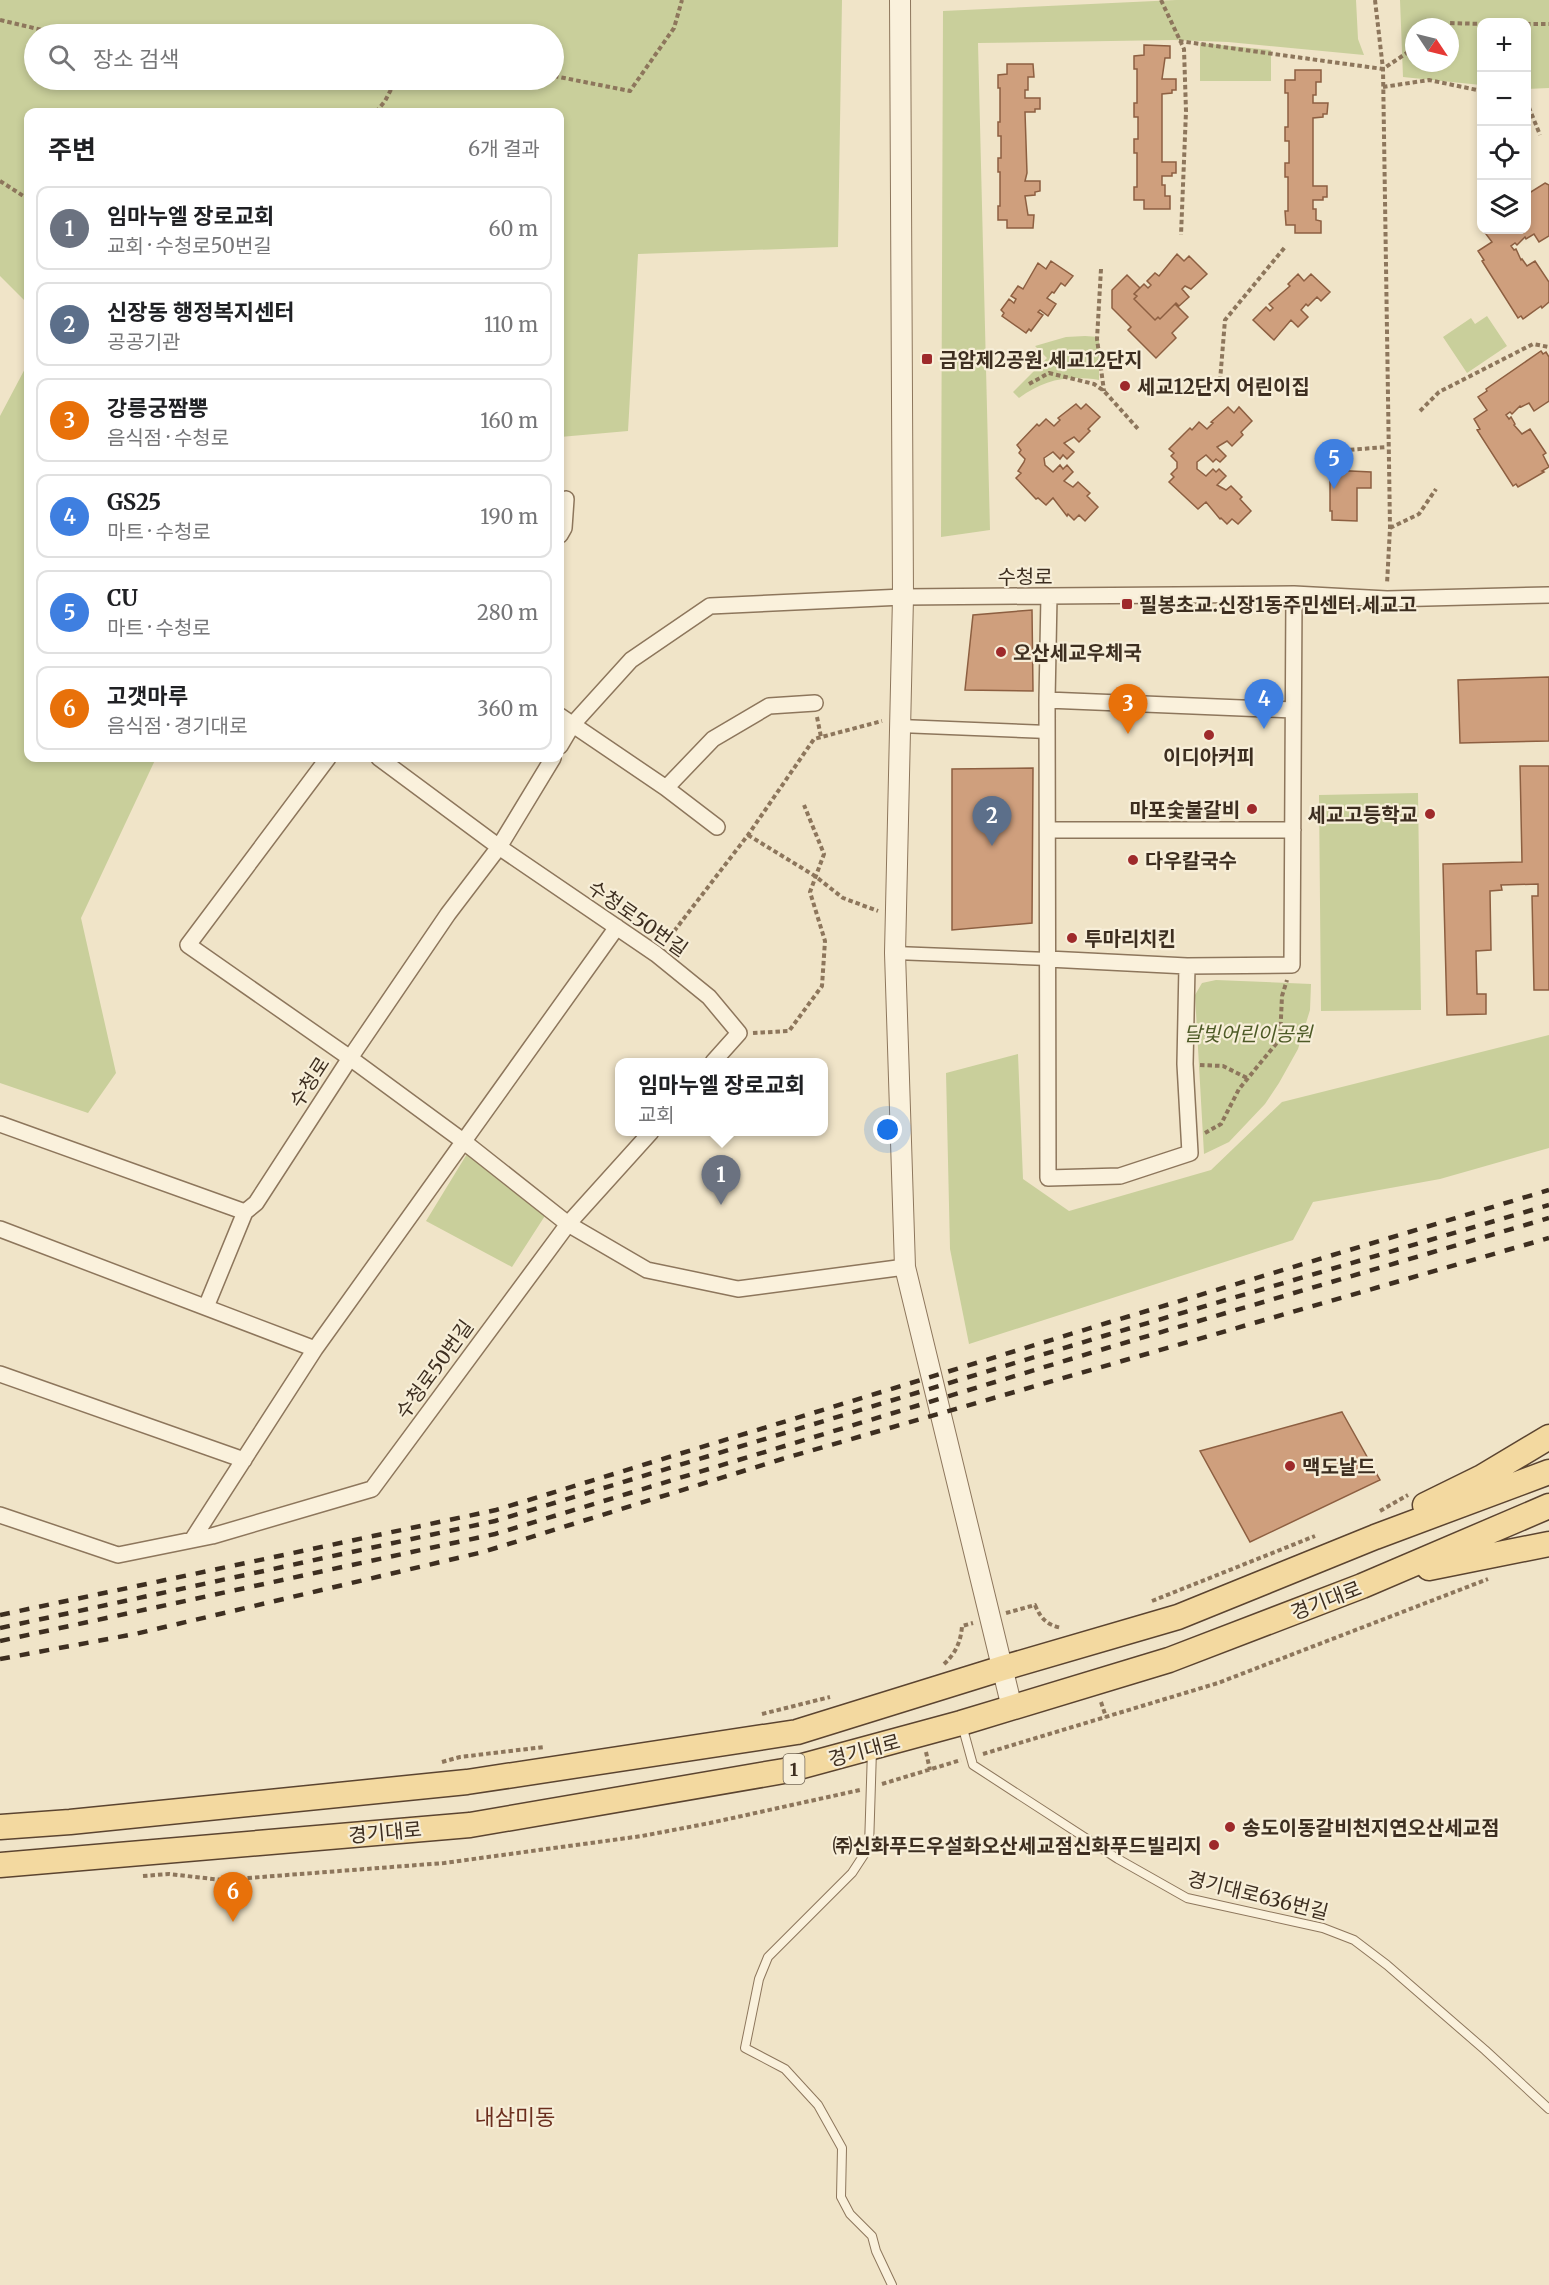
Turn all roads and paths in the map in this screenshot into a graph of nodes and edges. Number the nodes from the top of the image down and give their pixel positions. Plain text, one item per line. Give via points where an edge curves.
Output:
1 (682, 0) edge
2 (900, 0) edge
3 (1161, 0) edge
4 (1375, 0) edge
5 (0, 20) edge
6 (1459, 23) edge
7 (1477, 24) edge
8 (1531, 24) edge
9 (1549, 24) edge
10 (24, 26) edge
11 (1179, 41) junction
12 (1405, 54) edge
13 (1383, 69) junction
14 (564, 78) edge
15 (1383, 87) junction
16 (391, 90) edge
17 (1477, 90) edge
18 (379, 108) edge
19 (1531, 111) edge
20 (1540, 135) dead end
21 (0, 181) edge
22 (24, 196) edge
23 (1181, 234) dead end
24 (1285, 247) dead end
25 (1101, 269) dead end
26 (1549, 347) edge
27 (1220, 381) dead end
28 (1029, 384) dead end
29 (1104, 391) junction
30 (1420, 411) dead end
31 (1139, 430) dead end
32 (1387, 447) junction
33 (1320, 452) dead end
34 (1436, 489) dead end
35 (566, 499) dead end
36 (564, 528) edge
37 (1390, 528) junction
38 (1294, 594) junction
39 (1549, 595) edge
40 (1049, 596) junction
41 (903, 597) junction
42 (1387, 599) junction
43 (1047, 700) junction
44 (815, 703) dead end
45 (1293, 710) junction
46 (564, 718) edge
47 (900, 721) junction
48 (573, 724) junction
49 (1048, 732) junction
50 (564, 740) edge
51 (325, 762) edge
52 (384, 762) edge
53 (551, 762) edge
54 (666, 788) junction
55 (804, 805) dead end
56 (717, 827) dead end
57 (1048, 830) junction
58 (1293, 830) junction
59 (748, 835) junction
60 (499, 847) junction
61 (815, 876) junction
62 (896, 917) junction
63 (617, 927) junction
64 (895, 952) junction
65 (656, 954) junction
66 (1048, 959) junction
67 (1292, 965) junction
68 (1187, 966) junction
69 (739, 1033) junction
70 (350, 1058) junction
71 (717, 1058) edge
72 (1185, 1064) junction
73 (1247, 1078) junction
74 (0, 1124) edge
75 (647, 1136) edge
76 (463, 1141) junction
77 (1190, 1142) junction
78 (245, 1212) junction
79 (568, 1224) junction
80 (0, 1229) edge
81 (905, 1267) junction
82 (206, 1307) junction
83 (315, 1349) junction
84 (0, 1374) edge
85 (1549, 1437) edge
86 (244, 1460) junction
87 (1549, 1472) edge
88 (1412, 1493) dead end
89 (1549, 1506) edge
90 (0, 1515) edge
91 (1374, 1526) junction
92 (1317, 1536) dead end
93 (192, 1540) junction
94 (1549, 1544) edge
95 (1388, 1575) junction
96 (1151, 1601) dead end
97 (1035, 1605) dead end
98 (962, 1626) dead end
99 (1065, 1629) dead end
100 (943, 1665) dead end
101 (1003, 1668) junction
102 (836, 1696) dead end
103 (1012, 1708) junction
104 (759, 1715) dead end
105 (961, 1723) junction
106 (554, 1746) dead end
107 (872, 1747) junction
108 (440, 1762) dead end
109 (0, 1827) edge
110 (0, 1865) edge
111 (1549, 2109) edge
112 (892, 2285) edge

1 - 14 path via 674,28 630,91
2 - 41 street
3 - 11 path
4 - 13 path
5 - 10 path
6 - 7 path
8 - 9 path
11 - 13 path
11 - 23 path via 1184,49 1186,111
12 - 13 path
13 - 15 path
15 - 17 path via 1429,80
15 - 32 path
16 - 18 path
19 - 20 path
21 - 22 path
24 - 27 path via 1225,320
25 - 29 path via 1098,339
26 - 30 path via 1533,344 1439,392
28 - 29 path via 1049,373 1094,384
29 - 31 path
32 - 33 path
32 - 37 path
34 - 37 path via 1419,514
35 - 36 street
37 - 42 path
38 - 40 street, 수청로
38 - 42 street, 수청로
38 - 45 street
39 - 42 street, 수청로
40 - 41 street, 수청로
40 - 43 street
41 - 47 street
41 - 48 street, 수청로 via 710,606 631,660
43 - 45 street
43 - 49 street
44 - 54 street via 769,706 713,739
45 - 58 street
46 - 48 street
47 - 49 street
47 - 59 path via 814,739
47 - 62 street
48 - 50 street, 수청로
48 - 54 street
49 - 57 street
51 - 70 street via 189,945
52 - 60 street, 수청로50번길
53 - 60 street, 수청로
54 - 56 street
55 - 61 path via 824,854
57 - 58 street
57 - 66 street
58 - 67 street
59 - 61 path
59 - 65 path
60 - 63 street, 수청로50번길
60 - 70 street, 수청로 via 448,914
61 - 62 path via 843,898
61 - 69 path via 810,892 825,941 822,986 789,1030
62 - 64 street
63 - 65 street, 수청로50번길
63 - 76 street
64 - 66 street
64 - 81 street
65 - 69 street, 수청로50번길 via 709,997
66 - 68 street
66 - 77 street via 1048,1178 1120,1176 1190,1153
67 - 68 street
67 - 73 path via 1282,996 1280,1039
68 - 72 street
69 - 71 street
70 - 76 street
70 - 78 street, 수청로 via 256,1203
72 - 73 path via 1222,1066
72 - 77 street
73 - 77 path via 1221,1124
74 - 78 street
75 - 79 street, 수청로50번길
76 - 79 street
76 - 83 street
78 - 82 street, 수청로
79 - 81 street via 647,1270 738,1288
79 - 93 street, 수청로50번길 via 372,1489
80 - 82 street
81 - 101 street
82 - 83 street
83 - 86 street
84 - 86 street
85 - 91 main road via 1482,1477
86 - 93 street
87 - 91 main road, 경기대로 / 1
88 - 91 path
89 - 95 main road, 경기대로 / 1
90 - 93 street, 수청로50번길 via 118,1555
91 - 101 main road, 경기대로 / 1 via 1178,1617
92 - 96 path
94 - 95 main road
95 - 103 main road, 경기대로 / 1 via 1169,1660
97 - 99 path via 1040,1618
98 - 100 path via 952,1657
101 - 103 street
101 - 109 main road, 경기대로 / 1 via 797,1732 467,1782
102 - 104 path
103 - 105 main road, 경기대로 / 1
105 - 107 main road, 경기대로 / 1
105 - 111 lane, 경기대로636번길 via 973,1766 1186,1898 1323,1928 1354,1941 1387,1965
106 - 108 path
107 - 110 main road, 경기대로 / 1 via 784,1771 470,1825
107 - 112 lane via 869,1846 852,1873 768,1957 759,1979 745,2048 785,2069 818,2105 842,2148 840,2197 850,2214 872,2236

